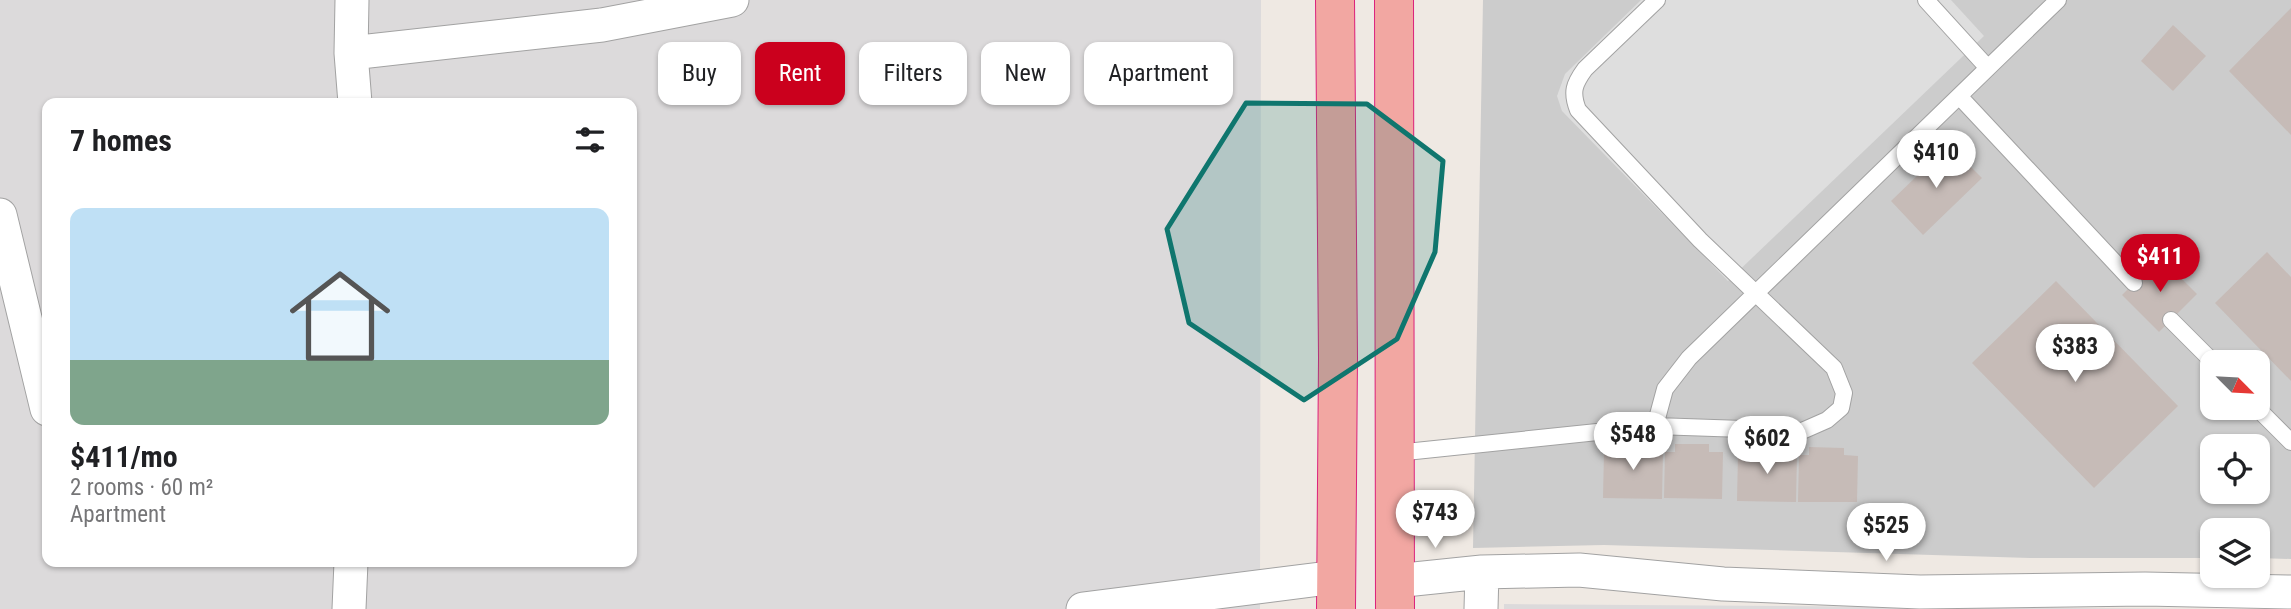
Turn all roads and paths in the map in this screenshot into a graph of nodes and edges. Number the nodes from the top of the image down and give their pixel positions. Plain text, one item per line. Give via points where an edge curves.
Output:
1 (352, 0) edge
2 (732, 0) edge
3 (1335, 0) edge
4 (1394, 0) edge
5 (1657, 0) edge
6 (1926, 0) edge
7 (2057, 0) edge
8 (352, 53) junction
9 (1987, 67) junction
10 (1959, 96) junction
11 (355, 98) edge
12 (0, 215) edge
13 (2134, 283) dead end
14 (1755, 292) junction
15 (2171, 320) dead end
16 (2201, 350) edge
17 (42, 388) edge
18 (2269, 420) edge
19 (1655, 426) junction
20 (2291, 442) edge
21 (1393, 454) junction
22 (351, 567) edge
23 (1482, 572) junction
24 (2291, 592) edge
25 (1336, 593) edge
26 (1395, 595) edge
27 (1153, 604) edge
28 (349, 609) edge
29 (1083, 609) edge
30 (1480, 609) edge

1 - 8 street
2 - 8 street via 602,25
3 - 25 highway
4 - 21 highway
5 - 14 lane via 1585,69 1572,90 1573,99 1578,110 1700,240
6 - 9 lane
7 - 9 lane
8 - 11 street
9 - 10 lane
10 - 13 lane
10 - 14 lane
12 - 17 street
14 - 19 lane via 1665,388
14 - 19 lane via 1834,368 1844,393 1841,408 1802,431
15 - 16 lane
18 - 20 lane
19 - 21 lane
21 - 26 highway
22 - 28 street
23 - 24 street via 1579,570 1723,584 1920,592
23 - 26 street
23 - 30 street
25 - 27 street
27 - 29 street

